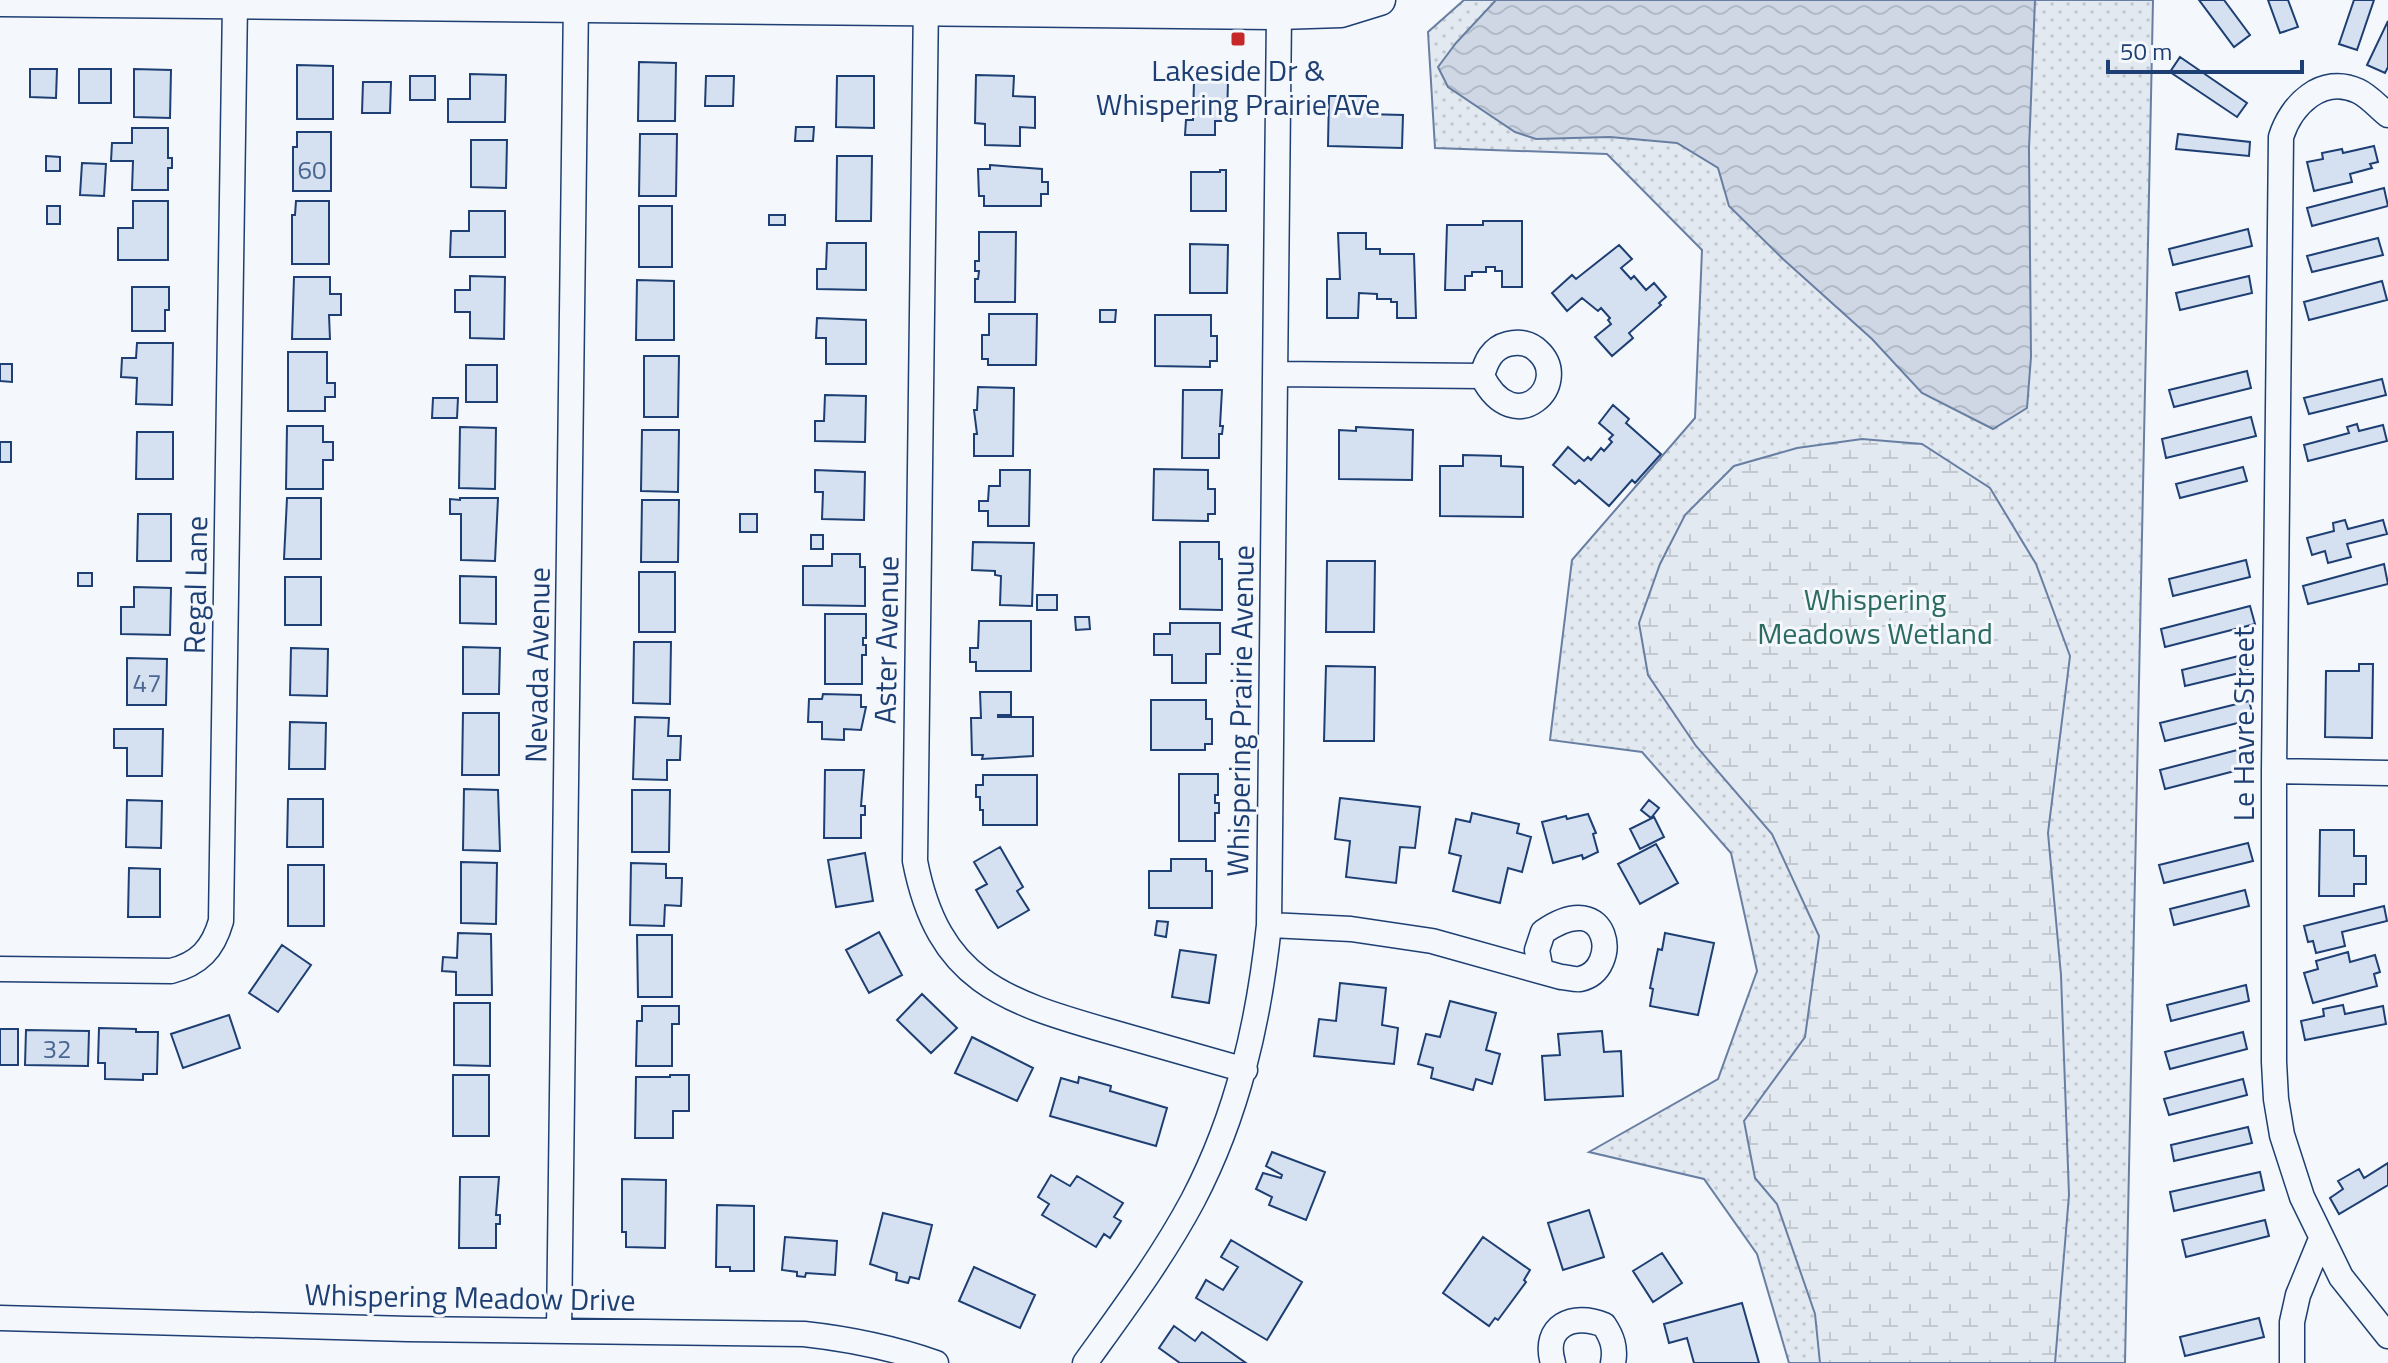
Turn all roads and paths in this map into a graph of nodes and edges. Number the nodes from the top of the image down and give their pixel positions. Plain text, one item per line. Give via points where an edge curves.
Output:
1 (1380, 0) edge
2 (0, 1) edge
3 (235, 3) junction
4 (576, 3) edge
5 (926, 6) edge
6 (1279, 14) junction
7 (2388, 115) edge
8 (1276, 374) junction
9 (1482, 376) dead end
10 (2274, 771) junction
11 (2388, 773) edge
12 (1269, 925) junction
13 (0, 969) edge
14 (1541, 971) dead end
15 (1245, 1070) junction
16 (2321, 1239) junction
17 (0, 1318) edge
18 (559, 1331) junction
19 (2388, 1336) edge
20 (936, 1363) edge
21 (1085, 1363) edge
22 (1553, 1363) edge
23 (1613, 1363) edge
24 (2292, 1363) edge

1 - 6 street via 1341,12
2 - 3 street
3 - 4 street
3 - 13 street, Regal Lane via 221,921 204,956 171,971
4 - 5 street
4 - 18 street, Nevada Avenue
5 - 6 street
5 - 15 street, Aster Avenue via 915,861 921,892 955,955 1006,997 1040,1012
6 - 8 street, Whispering Prairie Avenue
7 - 10 street, Le Havre Street via 2359,91 2323,88 2297,105 2281,137
8 - 9 street
8 - 12 street, Whispering Prairie Avenue
10 - 11 street
10 - 16 street, Le Havre Street via 2276,1099 2290,1166
12 - 14 street via 1351,929 1432,941
12 - 15 street, Whispering Prairie Avenue
15 - 21 street, Whispering Prairie Avenue via 1194,1199 1157,1262
16 - 19 street, Le Havre Street via 2341,1277
16 - 24 street via 2298,1295
17 - 18 street, Whispering Meadow Drive
18 - 20 street, Whispering Meadow Drive via 804,1334 848,1339
22 - 23 street via 1555,1333 1563,1323 1579,1319 1604,1325 1614,1347

